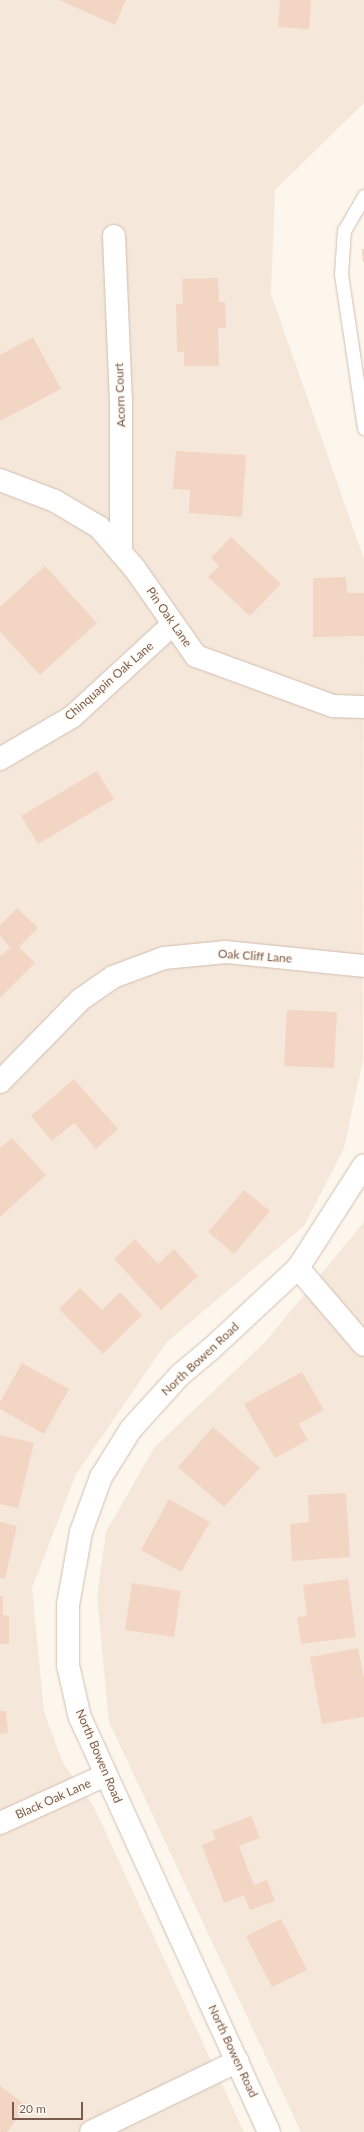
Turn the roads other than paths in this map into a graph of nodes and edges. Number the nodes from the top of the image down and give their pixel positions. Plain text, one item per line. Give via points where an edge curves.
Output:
1 (364, 196) edge
2 (114, 236) dead end
3 (364, 428) edge
4 (0, 480) edge
5 (122, 553) junction
6 (173, 624) junction
7 (364, 707) edge
8 (0, 759) edge
9 (364, 966) edge
10 (0, 1082) edge
11 (364, 1165) edge
12 (298, 1268) junction
13 (364, 1345) edge
14 (106, 1775) junction
15 (0, 1823) edge
16 (238, 2061) junction
17 (91, 2132) edge
18 (269, 2132) edge

1 - 3 lane via 344,230 340,274
2 - 5 street, Acorn Court via 121,400
4 - 5 street, Pin Oak Lane via 55,501 99,527
5 - 6 street, Pin Oak Lane
6 - 7 street, Pin Oak Lane via 196,656 333,706
6 - 8 street, Chinquapin Oak Lane via 72,717
9 - 10 street, Oak Cliff Lane via 226,952 164,958 113,977 80,1000
11 - 12 street, North Bowen Road
12 - 13 street
12 - 14 street, North Bowen Road via 180,1375 131,1429 100,1477 81,1532 68,1605 68,1666 80,1718
14 - 15 street, Black Oak Lane
14 - 16 street, North Bowen Road
16 - 17 street
16 - 18 street, North Bowen Road

